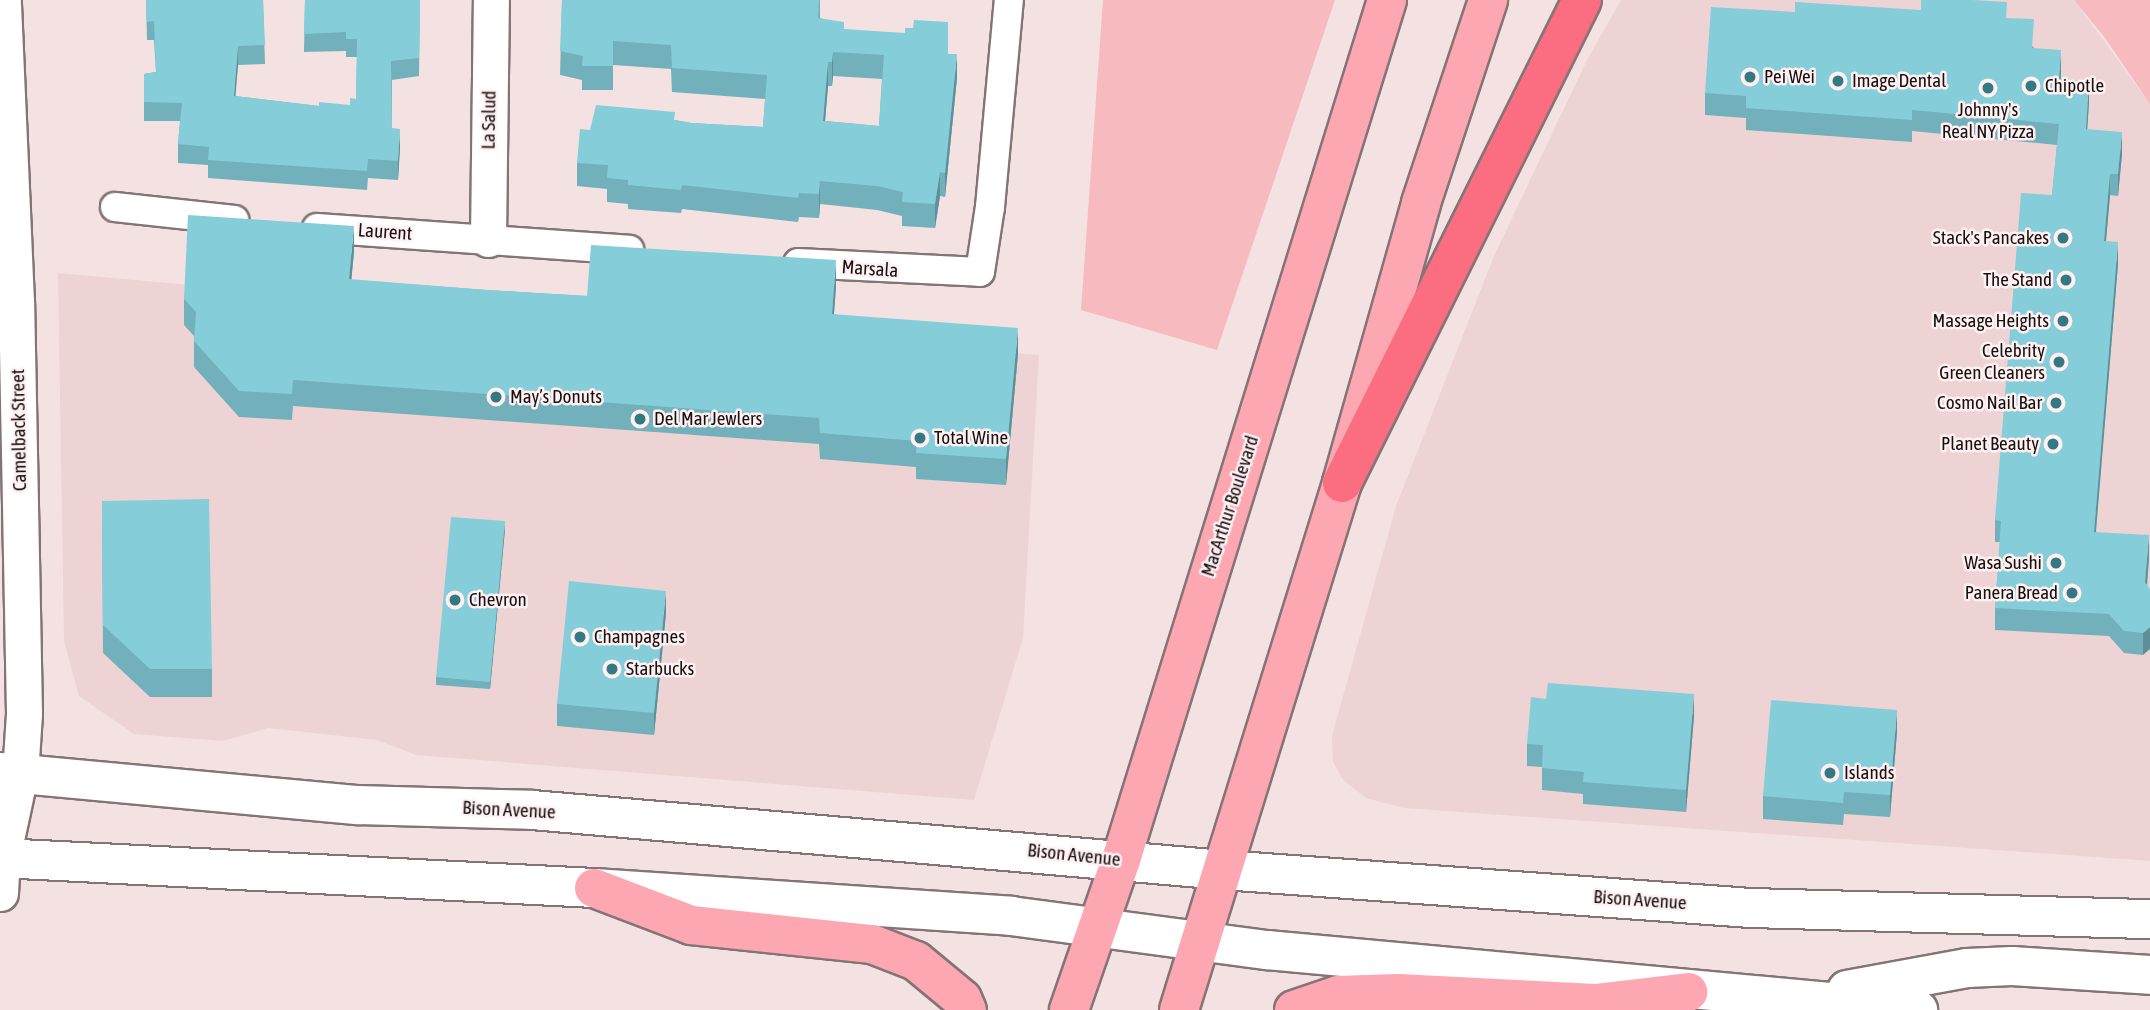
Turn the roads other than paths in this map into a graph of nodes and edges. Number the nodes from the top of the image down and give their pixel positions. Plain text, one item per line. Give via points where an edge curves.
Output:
1 (3, 0) edge
2 (491, 0) edge
3 (1009, 0) edge
4 (1387, 0) edge
5 (1488, 0) edge
6 (1582, 0) edge
7 (4, 109) edge
8 (115, 207) dead end
9 (488, 239) junction
10 (662, 253) edge
11 (769, 261) edge
12 (1342, 483) junction
13 (10, 773) edge
14 (1121, 860) junction
15 (1, 870) edge
16 (1223, 870) junction
17 (594, 888) junction
18 (2150, 919) edge
19 (1095, 926) junction
20 (1200, 941) junction
21 (2150, 975) edge
22 (1688, 992) junction
23 (1800, 1002) junction
24 (967, 1010) edge
25 (1069, 1010) edge
26 (1179, 1010) edge
27 (1294, 1010) edge
28 (1919, 1010) edge

1 - 7 street, Camelback Street
2 - 9 street, La Salud
3 - 11 street, Marsala via 980,272
4 - 14 main road, MacArthur Boulevard
5 - 12 main road via 1421,203
6 - 12 highway
7 - 13 street, Camelback Street via 24,713
8 - 9 street, Laurent via 280,225
9 - 10 street
12 - 16 main road
13 - 14 main road, Bison Avenue via 358,805 532,810
13 - 15 street, Camelback Street
14 - 16 main road, Bison Avenue
14 - 19 main road, MacArthur Boulevard
15 - 17 main road
16 - 18 main road, Bison Avenue via 1751,908
16 - 20 main road
17 - 19 main road via 1011,916
17 - 24 main road via 691,925 872,944 916,961 962,999
19 - 20 main road
19 - 25 main road, MacArthur Boulevard
20 - 22 main road
20 - 26 main road
21 - 23 main road via 2012,966 1967,968
22 - 23 main road
22 - 27 main road via 1595,1003 1398,993 1338,995
23 - 28 main road

